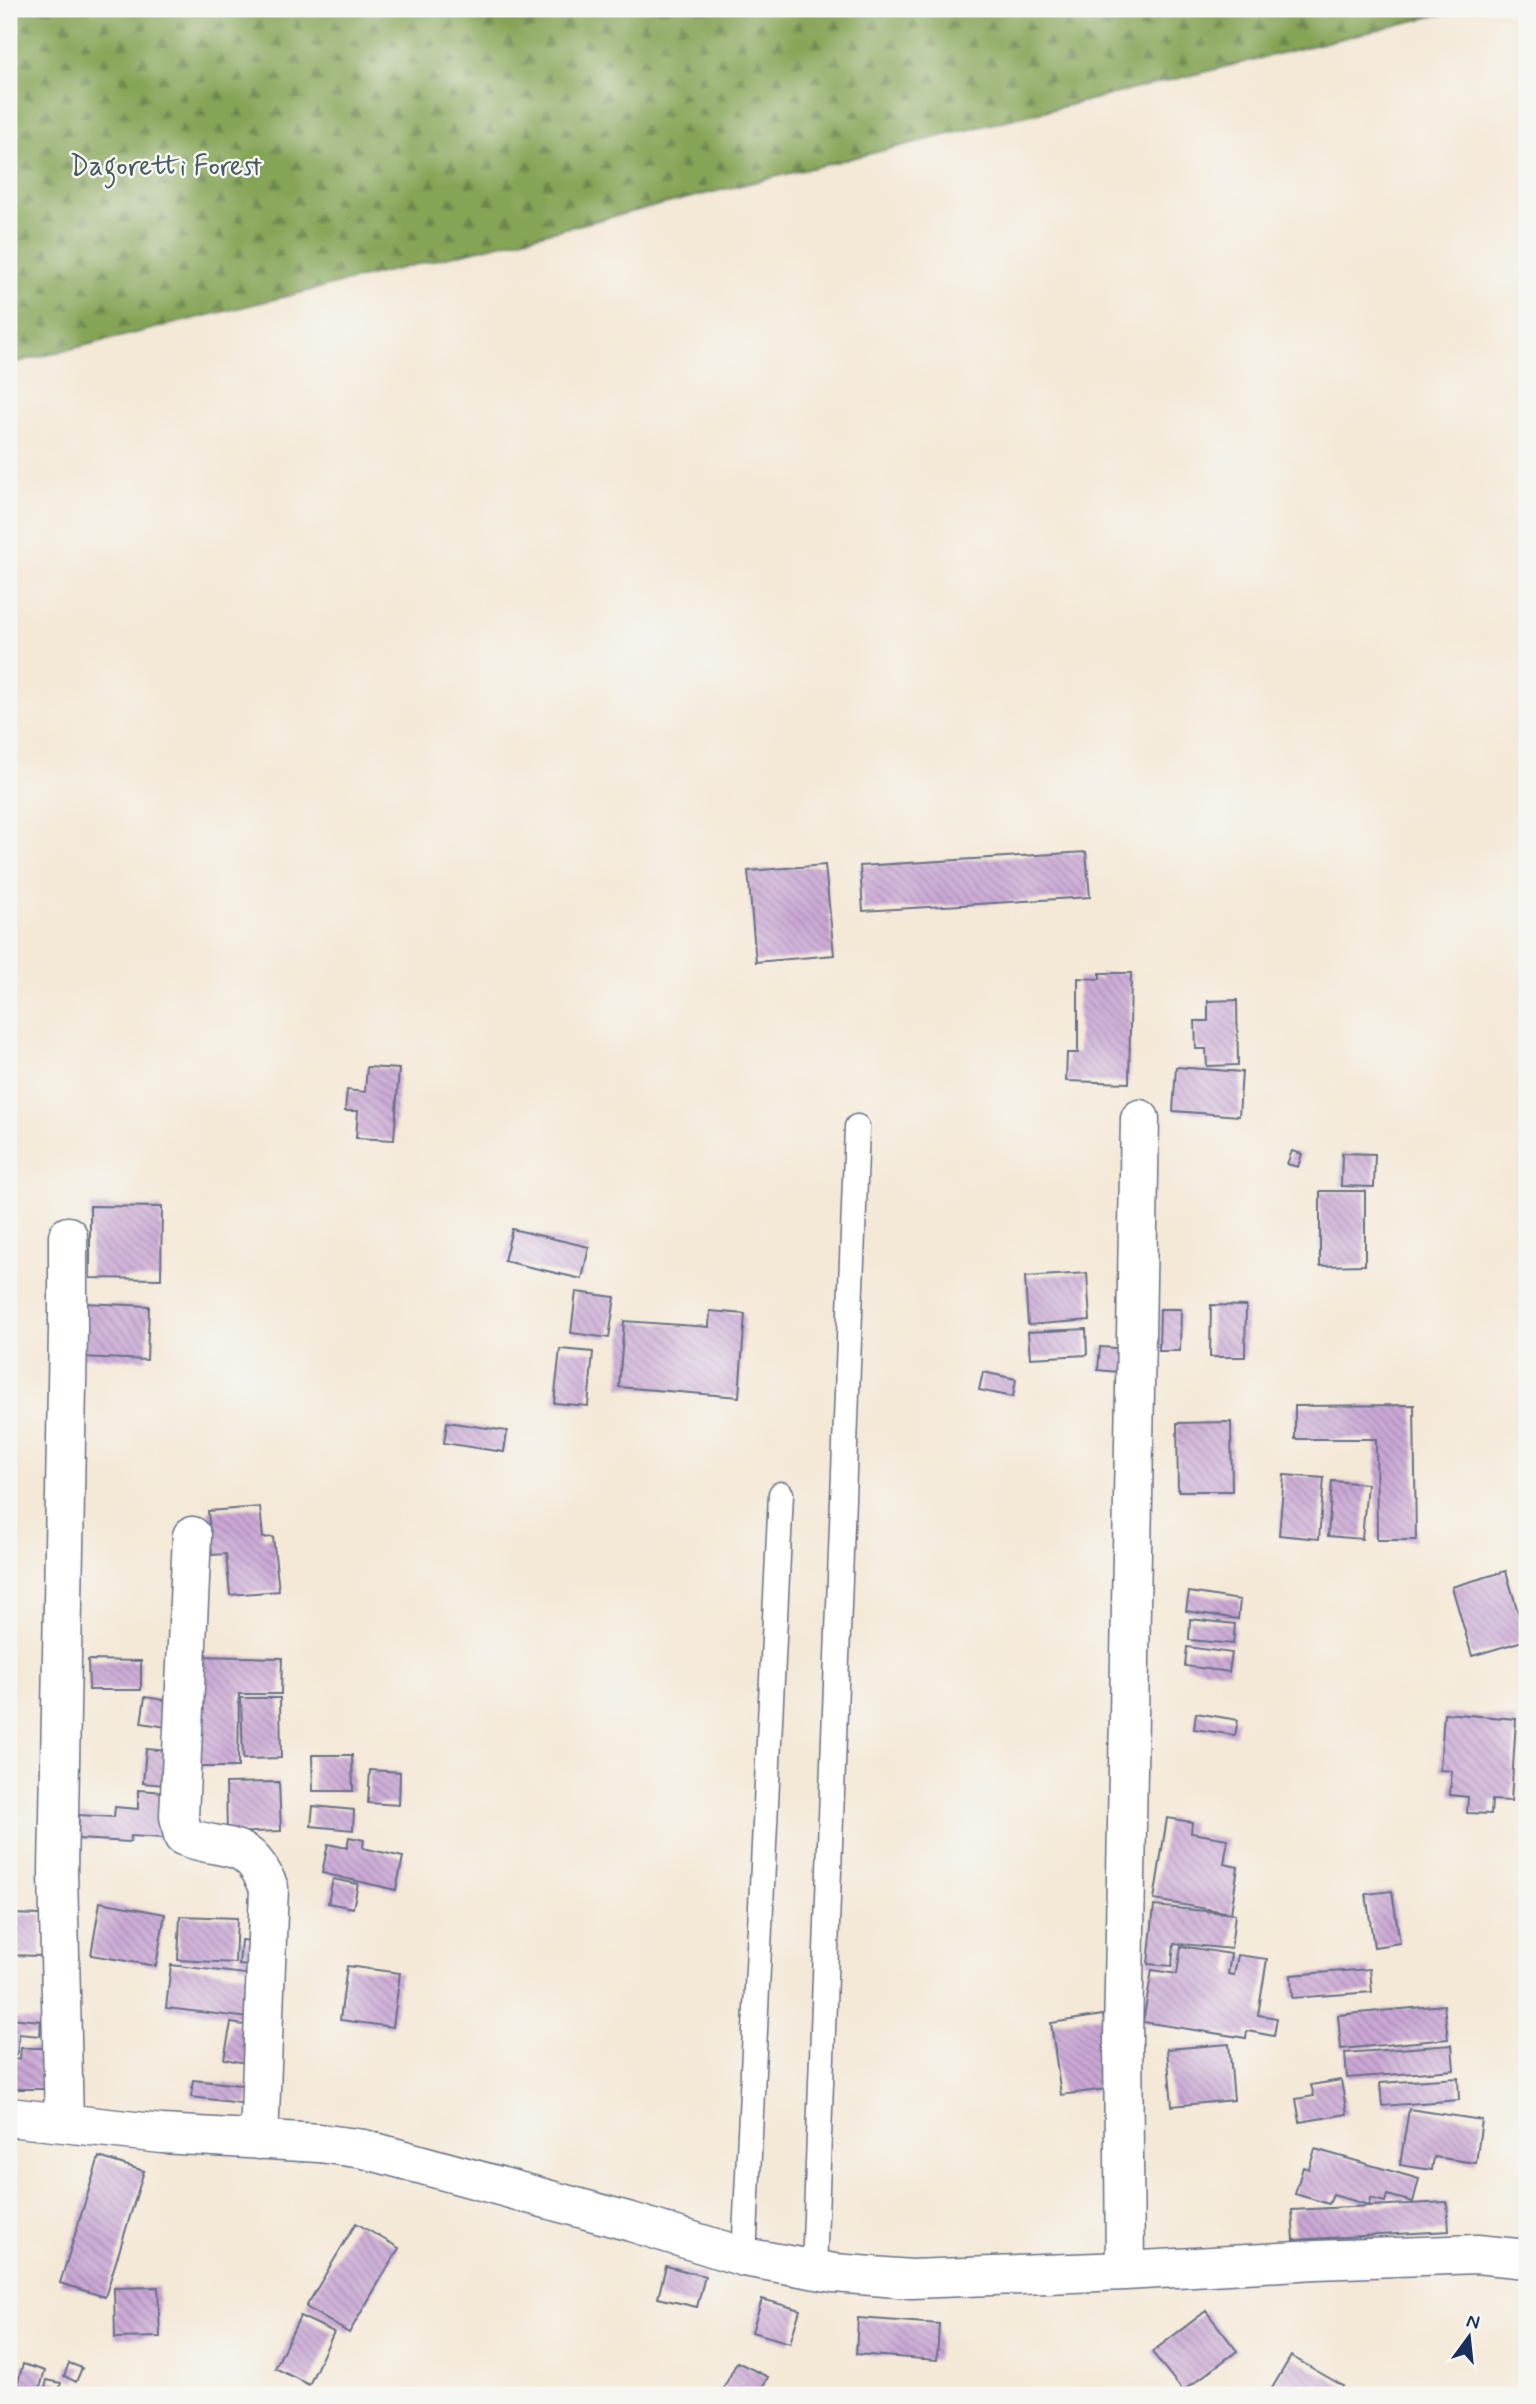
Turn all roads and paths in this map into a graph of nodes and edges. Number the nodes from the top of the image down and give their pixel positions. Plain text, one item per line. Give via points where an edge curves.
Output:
1 (1140, 1119) dead end
2 (857, 1127) dead end
3 (68, 1236) dead end
4 (781, 1494) dead end
5 (192, 1536) dead end
6 (9, 2117) edge
7 (64, 2122) junction
8 (259, 2140) junction
9 (744, 2257) junction
10 (1527, 2259) edge
11 (814, 2269) junction
12 (1125, 2271) junction

1 - 12 street via 1123,2039
2 - 11 lane
3 - 7 street via 58,1872
4 - 9 lane
5 - 8 street via 179,1816 183,1836 244,1851 262,1871 269,1888
6 - 7 street
7 - 8 street
8 - 9 street via 364,2149
9 - 11 street
10 - 12 street via 1450,2255
11 - 12 street via 911,2278

